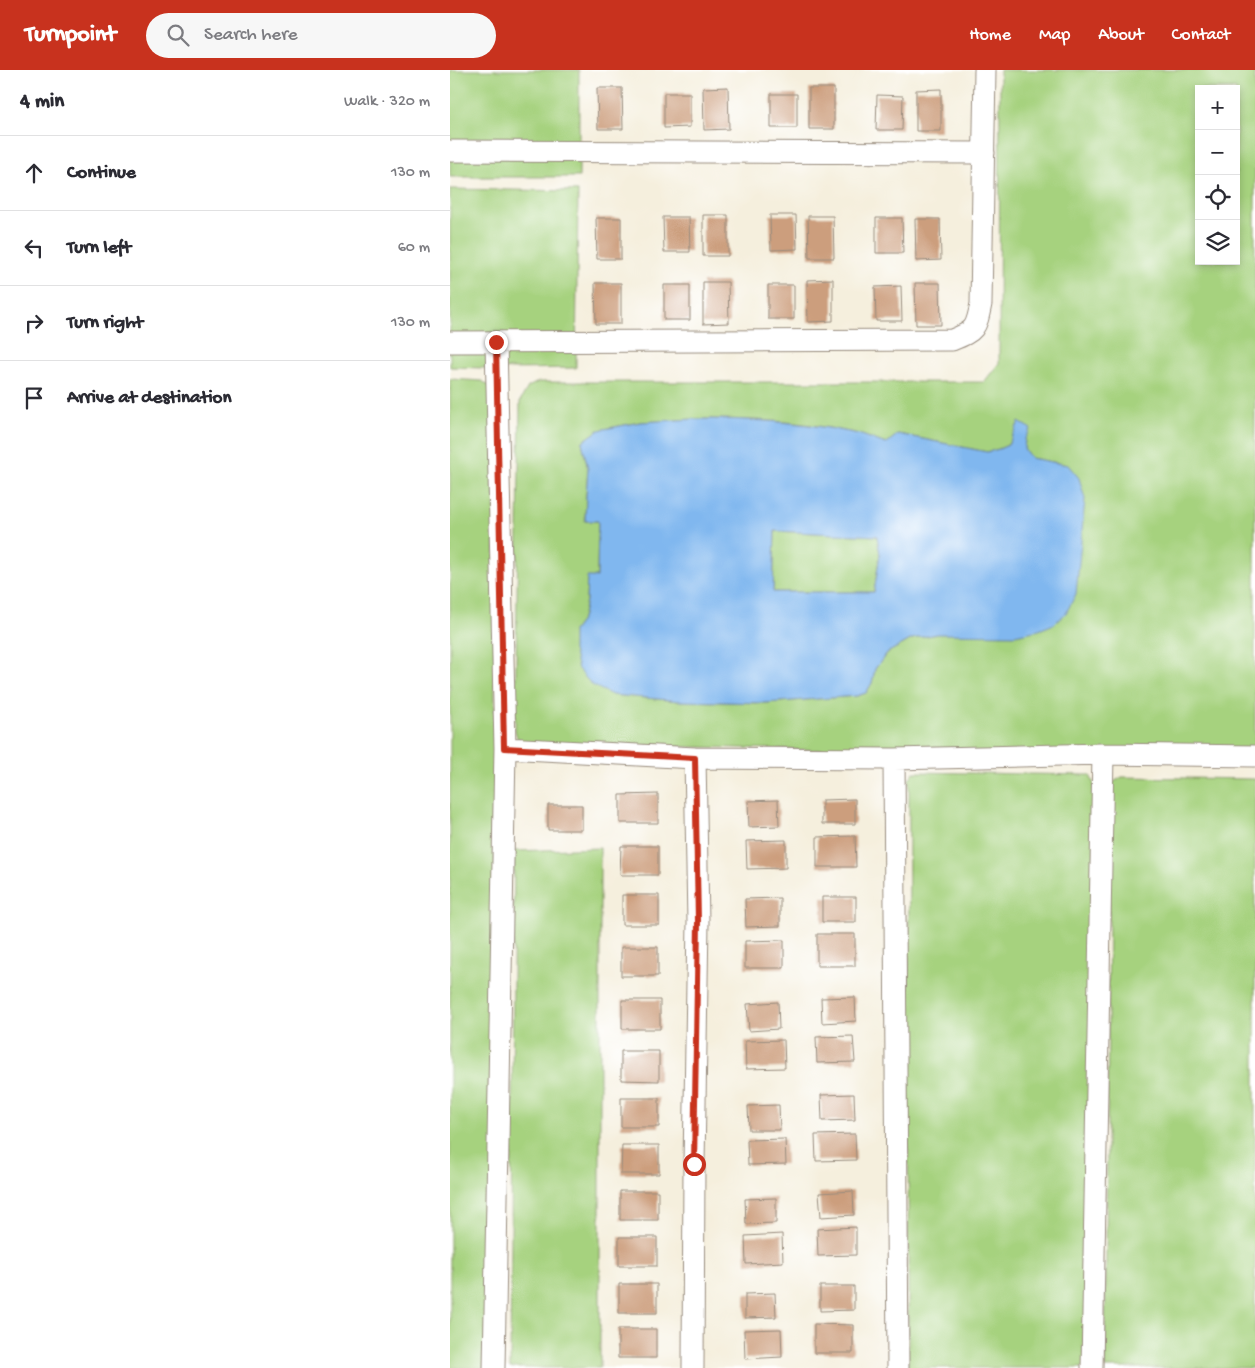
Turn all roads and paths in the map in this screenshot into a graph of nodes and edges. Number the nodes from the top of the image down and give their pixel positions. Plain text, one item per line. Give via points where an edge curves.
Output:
1 (985, 70) edge
2 (450, 151) edge
3 (984, 153) junction
4 (450, 342) edge
5 (496, 342) junction
6 (504, 748) junction
7 (1103, 754) junction
8 (1255, 756) edge
9 (695, 758) junction
10 (894, 759) junction
11 (494, 1368) edge
12 (693, 1368) edge
13 (898, 1368) edge
14 (1092, 1368) edge

1 - 3 street
2 - 3 street
3 - 5 street via 981,304 978,321 970,332 952,340
4 - 5 street
5 - 6 street
6 - 9 street
6 - 11 street
7 - 8 street
7 - 10 street
7 - 14 street
9 - 10 street
9 - 12 street via 698,922
10 - 13 street

